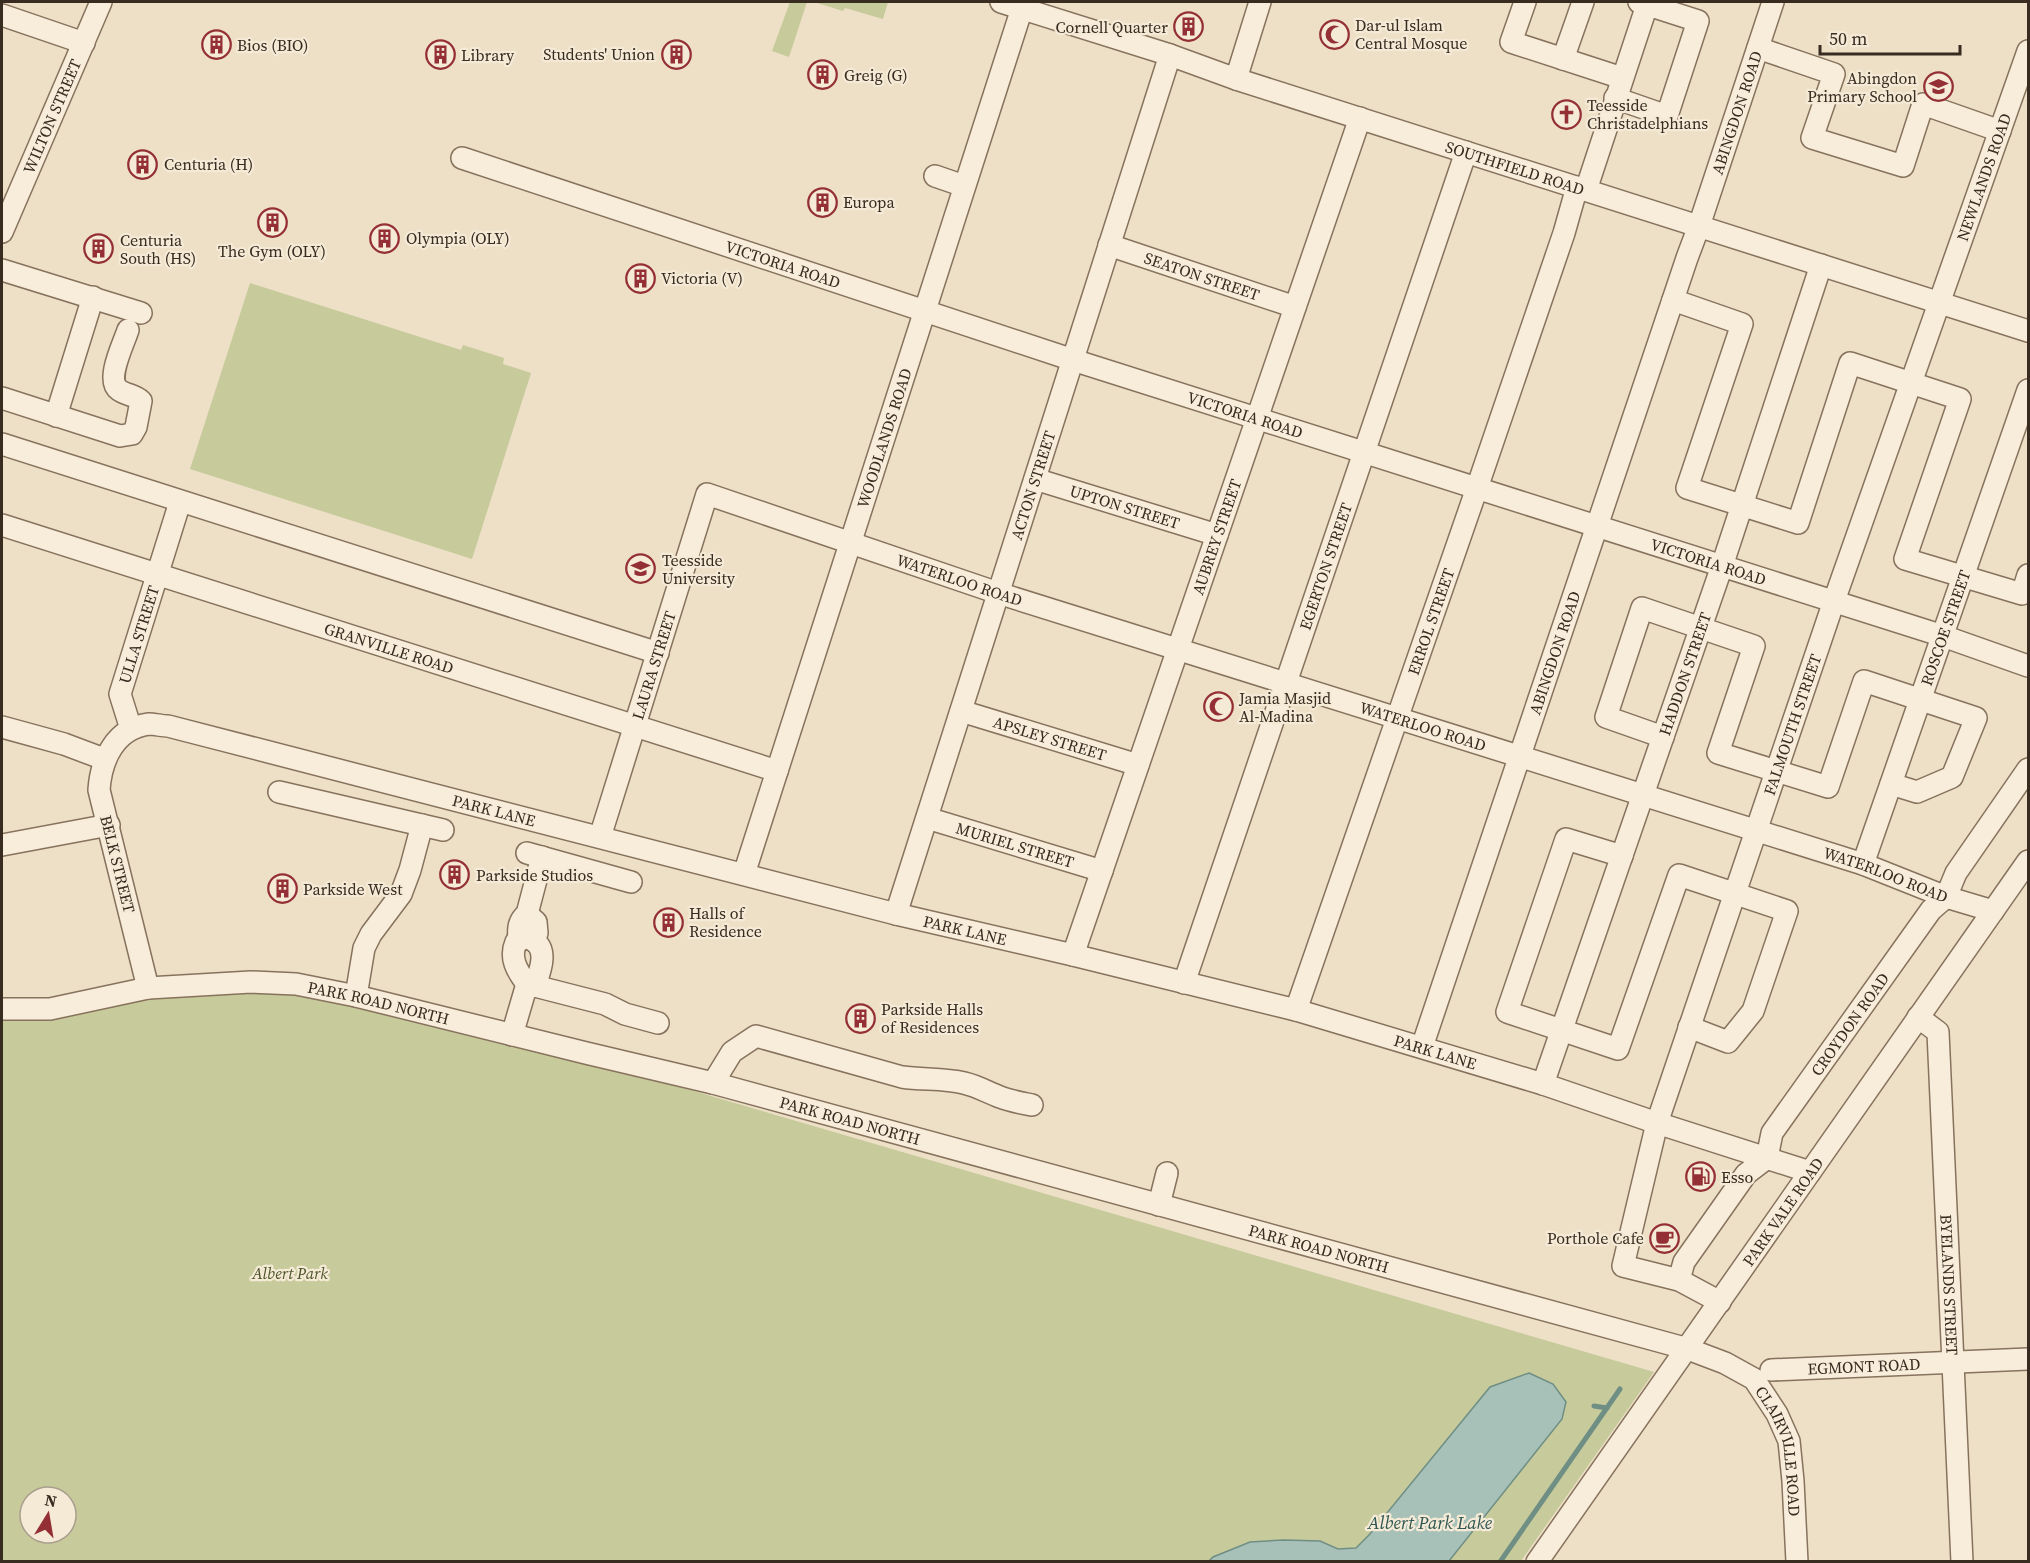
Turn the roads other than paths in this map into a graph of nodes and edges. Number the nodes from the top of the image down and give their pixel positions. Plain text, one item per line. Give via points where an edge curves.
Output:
1 (101, 2) edge
2 (1001, 2) edge
3 (1260, 2) edge
4 (1525, 2) edge
5 (1583, 2) edge
6 (1645, 2) edge
7 (1773, 2) edge
8 (1023, 5) edge
9 (2, 15) edge
10 (84, 43) junction
11 (1758, 48) junction
12 (2028, 51) edge
13 (1170, 55) junction
14 (1563, 59) junction
15 (1622, 78) junction
16 (1236, 79) junction
17 (1615, 98) junction
18 (1360, 118) junction
19 (2000, 131) junction
20 (1466, 152) junction
21 (462, 158) dead end
22 (935, 176) dead end
23 (964, 186) junction
24 (1581, 189) junction
25 (1699, 226) junction
26 (2, 232) edge
27 (1109, 244) junction
28 (1821, 265) junction
29 (2, 270) edge
30 (93, 297) junction
31 (1673, 300) junction
32 (1939, 302) junction
33 (1295, 307) junction
34 (925, 311) junction
35 (1929, 327) joint
36 (2028, 331) edge
37 (1073, 360) junction
38 (1910, 383) junction
39 (2028, 390) edge
40 (2, 398) edge
41 (56, 416) junction
42 (1257, 418) junction
43 (2, 444) edge
44 (1364, 453) junction
45 (1035, 479) junction
46 (1477, 489) junction
47 (706, 494) joint
48 (180, 502) junction
49 (1742, 506) junction
50 (2, 525) edge
51 (1596, 526) junction
52 (1217, 535) junction
53 (850, 544) junction
54 (1722, 566) junction
55 (157, 575) junction
56 (2028, 575) edge
57 (1964, 576) junction
58 (998, 593) junction
59 (1834, 602) junction
60 (1700, 627) junction
61 (1943, 636) junction
62 (1178, 650) junction
63 (658, 652) junction
64 (2028, 666) edge
65 (1286, 683) junction
66 (1921, 699) junction
67 (961, 711) junction
68 (1397, 718) junction
69 (635, 726) junction
70 (2, 727) edge
71 (1663, 736) junction
72 (117, 743) junction
73 (1519, 756) junction
74 (1138, 765) junction
75 (2028, 769) edge
76 (777, 771) junction
77 (1775, 771) junction
78 (1892, 784) junction
79 (279, 792) dead end
80 (1643, 795) junction
81 (927, 818) junction
82 (109, 825) junction
83 (422, 825) junction
84 (443, 830) dead end
85 (1755, 830) junction
86 (600, 837) junction
87 (2, 845) edge
88 (1622, 856) junction
89 (2028, 861) edge
90 (1863, 864) junction
91 (1102, 871) junction
92 (744, 874) junction
93 (631, 882) dead end
94 (1734, 893) junction
95 (1946, 897) junction
96 (1993, 911) junction
97 (896, 914) junction
98 (1073, 955) junction
99 (1184, 983) junction
100 (531, 985) junction
101 (148, 988) junction
102 (356, 996) junction
103 (2, 1009) edge
104 (1296, 1010) junction
105 (1918, 1017) junction
106 (658, 1023) dead end
107 (1689, 1028) junction
108 (1562, 1030) junction
109 (512, 1035) junction
110 (1422, 1047) junction
111 (713, 1083) junction
112 (1544, 1084) junction
113 (1032, 1105) dead end
114 (1657, 1123) junction
115 (1767, 1158) junction
116 (1810, 1172) junction
117 (1167, 1173) dead end
118 (1159, 1205) junction
119 (1679, 1280) junction
120 (1720, 1302) junction
121 (1688, 1349) junction
122 (2028, 1359) edge
123 (1954, 1363) junction
124 (1771, 1370) dead end
125 (1537, 1562) edge
126 (1797, 1562) edge
127 (1962, 1562) edge

1 - 10 street, WILTON STREET
2 - 8 street, SOUTHFIELD ROAD
3 - 16 street
4 - 14 street via 1511,42
5 - 14 street
6 - 15 street, ERROL STREET
6 - 17 street via 1698,21 1667,116
7 - 11 street, ABINGDON ROAD
8 - 13 street, SOUTHFIELD ROAD
8 - 23 street, WOODLANDS ROAD
9 - 10 street
10 - 26 street, WILTON STREET
11 - 19 street via 1834,74 1812,138 1903,166 1923,104
11 - 25 street, ABINGDON ROAD
12 - 19 street, NEWLANDS ROAD
13 - 16 street, SOUTHFIELD ROAD
13 - 27 street, ACTON STREET
14 - 15 street
15 - 17 street, ERROL STREET
16 - 18 street, SOUTHFIELD ROAD
17 - 24 street, ERROL STREET
18 - 20 street, SOUTHFIELD ROAD
18 - 33 street, AUBREY STREET
19 - 32 street, NEWLANDS ROAD
20 - 24 street, SOUTHFIELD ROAD
20 - 44 street, EGERTON STREET
21 - 34 street, VICTORIA ROAD
22 - 23 street
23 - 34 street, WOODLANDS ROAD
24 - 25 street, SOUTHFIELD ROAD
24 - 46 street, ERROL STREET
25 - 28 street, SOUTHFIELD ROAD
25 - 31 street, ABINGDON ROAD
27 - 33 street, SEATON STREET
27 - 37 street, ACTON STREET
28 - 32 street, SOUTHFIELD ROAD
28 - 49 street, HADDON STREET
29 - 30 street
30 - 41 street
30 - 41 street via 134,321 113,382 120,391 141,401 136,427 132,434 120,436
31 - 49 street via 1742,324 1687,488
31 - 51 street, ABINGDON ROAD
32 - 35 street, NEWLANDS ROAD
32 - 36 street, SOUTHFIELD ROAD
33 - 42 street, AUBREY STREET
34 - 37 street, VICTORIA ROAD
34 - 53 street, WOODLANDS ROAD
35 - 38 street, FALMOUTH STREET
37 - 42 street, VICTORIA ROAD
37 - 45 street, ACTON STREET
38 - 49 street via 1850,363 1797,523
38 - 57 street via 1960,399 1905,559
38 - 59 street, FALMOUTH STREET
39 - 57 street, ROSCOE STREET
40 - 41 street
42 - 44 street, VICTORIA ROAD
42 - 52 street, AUBREY STREET
43 - 48 street
44 - 46 street, VICTORIA ROAD
44 - 65 street, EGERTON STREET
45 - 52 street, UPTON STREET
45 - 58 street, ACTON STREET
46 - 51 street, VICTORIA ROAD
46 - 68 street, ERROL STREET
47 - 53 street, WATERLOO ROAD
47 - 63 street, LAURA STREET
48 - 55 street, ULLA STREET
48 - 63 street
49 - 54 street, HADDON STREET
50 - 55 street, GRANVILLE ROAD
51 - 54 street, VICTORIA ROAD
51 - 73 street, ABINGDON ROAD
52 - 62 street, AUBREY STREET
53 - 58 street, WATERLOO ROAD
53 - 76 street, WOODLANDS ROAD
54 - 59 street, VICTORIA ROAD
54 - 60 street, HADDON STREET
55 - 69 street, GRANVILLE ROAD
55 - 72 street, ULLA STREET via 120,694
56 - 57 street via 2022,594
57 - 61 street, ROSCOE STREET
58 - 62 street, WATERLOO ROAD
58 - 67 street, ACTON STREET
59 - 61 street, VICTORIA ROAD
59 - 77 street, FALMOUTH STREET
60 - 71 street, HADDON STREET
60 - 71 street via 1642,608 1606,717
60 - 77 street via 1754,646 1718,753
61 - 64 street, VICTORIA ROAD
61 - 66 street, ROSCOE STREET
62 - 65 street, WATERLOO ROAD
62 - 74 street, AUBREY STREET
63 - 69 street, LAURA STREET
65 - 68 street, WATERLOO ROAD
65 - 99 street, EGERTON STREET
66 - 77 street via 1864,681 1828,787
66 - 78 street, ROSCOE STREET
66 - 78 street via 1976,718 1952,777 1917,792
67 - 74 street, APSLEY STREET
67 - 81 street, ACTON STREET
68 - 73 street, WATERLOO ROAD
68 - 104 street, ERROL STREET
69 - 76 street, GRANVILLE ROAD
69 - 86 street, LAURA STREET
70 - 72 street via 64,744
71 - 80 street, HADDON STREET
72 - 82 street, BELK STREET via 100,774 99,790
72 - 86 street, PARK LANE via 150,724 168,726
73 - 80 street, WATERLOO ROAD
73 - 110 street, ABINGDON ROAD
74 - 91 street, AUBREY STREET
75 - 95 street, CROYDON ROAD via 1956,873
76 - 92 street, WOODLANDS ROAD
77 - 85 street, FALMOUTH STREET
78 - 90 street, ROSCOE STREET
79 - 83 street
80 - 85 street, WATERLOO ROAD
80 - 88 street, HADDON STREET
81 - 91 street, MURIEL STREET
81 - 97 street, ACTON STREET
82 - 87 street
82 - 101 street, BELK STREET
83 - 84 street
83 - 102 street via 401,894 364,948
85 - 90 street, WATERLOO ROAD
85 - 94 street, FALMOUTH STREET
86 - 92 street, PARK LANE
88 - 108 street, HADDON STREET
88 - 108 street via 1566,839 1507,1012
89 - 96 street, PARK VALE ROAD
90 - 95 street, WATERLOO ROAD
91 - 98 street, AUBREY STREET
92 - 97 street, PARK LANE
93 - 100 street via 535,855 527,914 519,924 527,941 516,942 513,958 518,973
94 - 107 street, FALMOUTH STREET
94 - 107 street via 1786,911 1761,989 1753,1011 1728,1042
94 - 108 street via 1678,875 1618,1049
95 - 96 street, WATERLOO ROAD
95 - 115 street, CROYDON ROAD via 1931,910 1772,1133
96 - 105 street, PARK VALE ROAD
97 - 98 street, PARK LANE
98 - 99 street, PARK LANE
99 - 104 street, PARK LANE
100 - 106 street via 605,1004
100 - 109 street
101 - 102 street, PARK ROAD NORTH via 251,982 296,984
101 - 103 street, PARK ROAD NORTH via 50,1009
102 - 109 street, PARK ROAD NORTH
104 - 110 street, PARK LANE
105 - 116 street, PARK VALE ROAD
105 - 123 street, BYELANDS STREET via 1938,1032
107 - 114 street, FALMOUTH STREET
108 - 112 street, HADDON STREET
109 - 111 street, PARK ROAD NORTH
110 - 112 street, PARK LANE
111 - 113 street via 732,1052 756,1036 902,1077 967,1083
111 - 118 street, PARK ROAD NORTH
112 - 114 street, PARK LANE
114 - 115 street, PARK LANE
114 - 119 street, FALMOUTH STREET via 1623,1266
115 - 116 street, PARK LANE
115 - 119 street via 1746,1174 1684,1262
116 - 120 street, PARK VALE ROAD
117 - 118 street
118 - 121 street, PARK ROAD NORTH
119 - 120 street
120 - 121 street, PARK VALE ROAD
121 - 125 street, PARK VALE ROAD
121 - 126 street, CLAIRVILLE ROAD via 1754,1379 1777,1414 1789,1441
122 - 123 street, EGMONT ROAD
123 - 124 street, EGMONT ROAD
123 - 127 street, BYELANDS STREET

